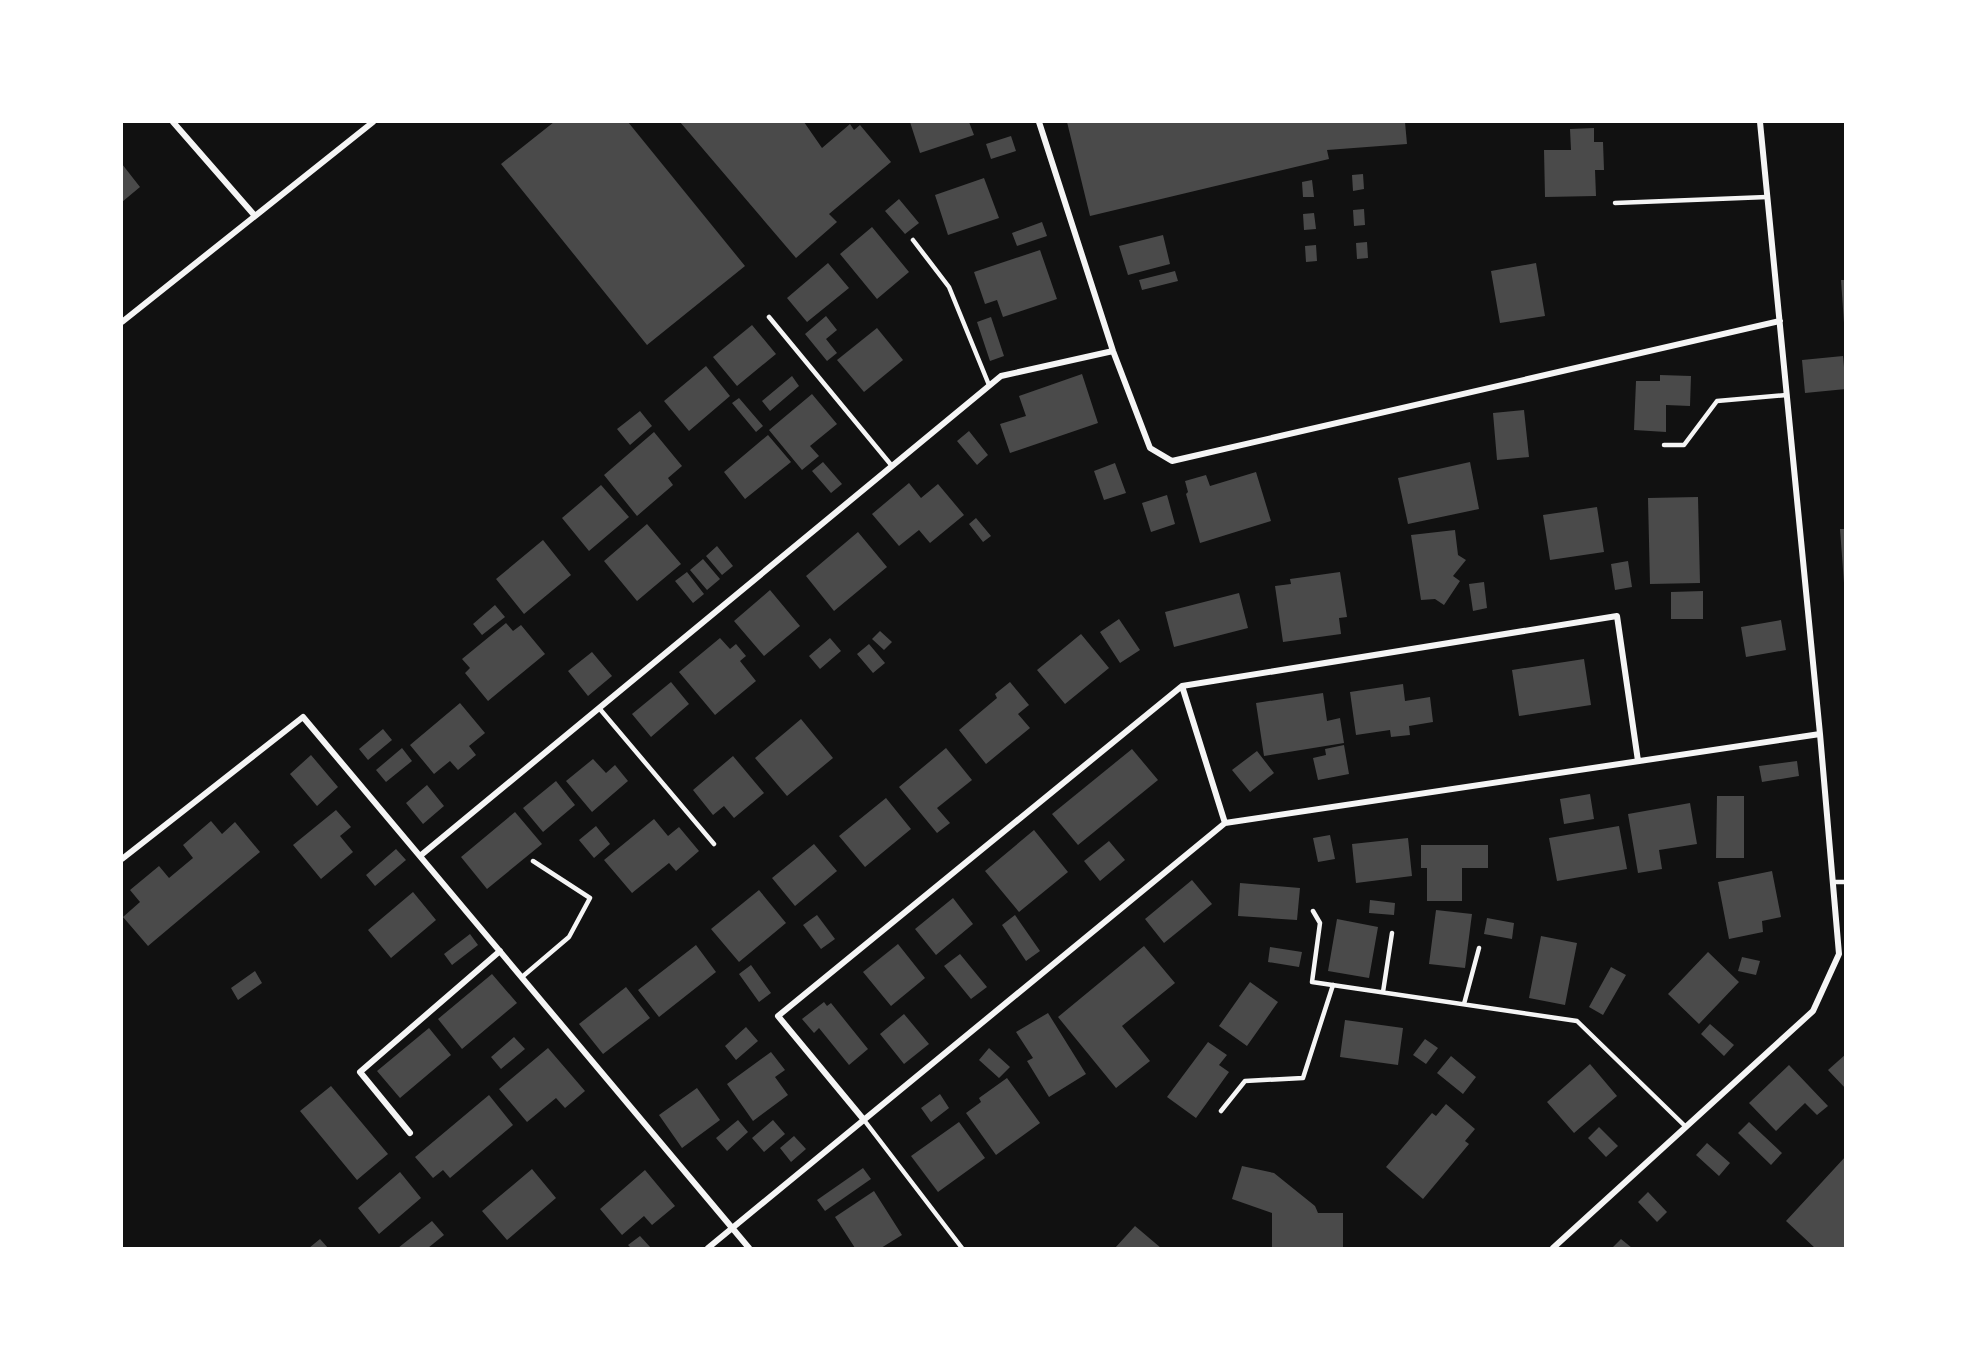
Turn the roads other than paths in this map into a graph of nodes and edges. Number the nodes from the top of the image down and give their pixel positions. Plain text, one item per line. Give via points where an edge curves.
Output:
1 (173, 122) edge
2 (373, 122) edge
3 (1039, 122) edge
4 (1760, 122) edge
5 (1767, 196) junction
6 (1615, 203) dead end
7 (255, 216) junction
8 (914, 240) dead end
9 (769, 316) dead end
10 (122, 320) edge
11 (1780, 321) junction
12 (1113, 351) junction
13 (989, 385) junction
14 (1787, 395) junction
15 (1664, 445) dead end
16 (892, 466) junction
17 (1182, 686) junction
18 (599, 708) junction
19 (1820, 734) junction
20 (1638, 761) junction
21 (1225, 823) junction
22 (714, 844) dead end
23 (420, 856) junction
24 (122, 859) edge
25 (533, 861) dead end
26 (1833, 882) junction
27 (1845, 882) edge
28 (1312, 911) dead end
29 (1392, 933) dead end
30 (1479, 948) dead end
31 (500, 951) junction
32 (522, 977) junction
33 (1333, 985) junction
34 (1383, 992) junction
35 (1464, 1004) junction
36 (1221, 1111) dead end
37 (864, 1120) junction
38 (1686, 1127) junction
39 (410, 1133) dead end
40 (733, 1228) junction
41 (708, 1248) edge
42 (749, 1248) edge
43 (962, 1248) edge
44 (1553, 1248) edge

1 - 7 street
2 - 7 street
3 - 12 street
4 - 5 street
5 - 6 lane
5 - 11 street
7 - 10 street
8 - 13 lane via 949,287
9 - 16 lane
11 - 12 street via 1172,461 1150,448
11 - 14 street
12 - 13 street via 1001,376
13 - 16 street
14 - 15 lane via 1717,401 1684,445
14 - 19 street
16 - 18 street
17 - 20 street via 1617,616
17 - 21 street
17 - 37 street via 778,1016
18 - 22 lane
18 - 23 street
19 - 20 street
19 - 26 street
20 - 21 street
21 - 37 street
23 - 24 street via 303,717
23 - 31 street
25 - 32 lane via 590,898 569,937
26 - 27 lane
26 - 38 street via 1839,954 1813,1011
28 - 33 lane via 1320,923 1312,982
29 - 34 lane
30 - 35 lane
31 - 32 street
31 - 39 street via 360,1072
32 - 40 street
33 - 34 lane
33 - 36 lane via 1303,1078 1245,1081
34 - 35 lane
35 - 38 lane via 1577,1021
37 - 40 street
37 - 43 lane
38 - 44 street
40 - 41 street
40 - 42 street

